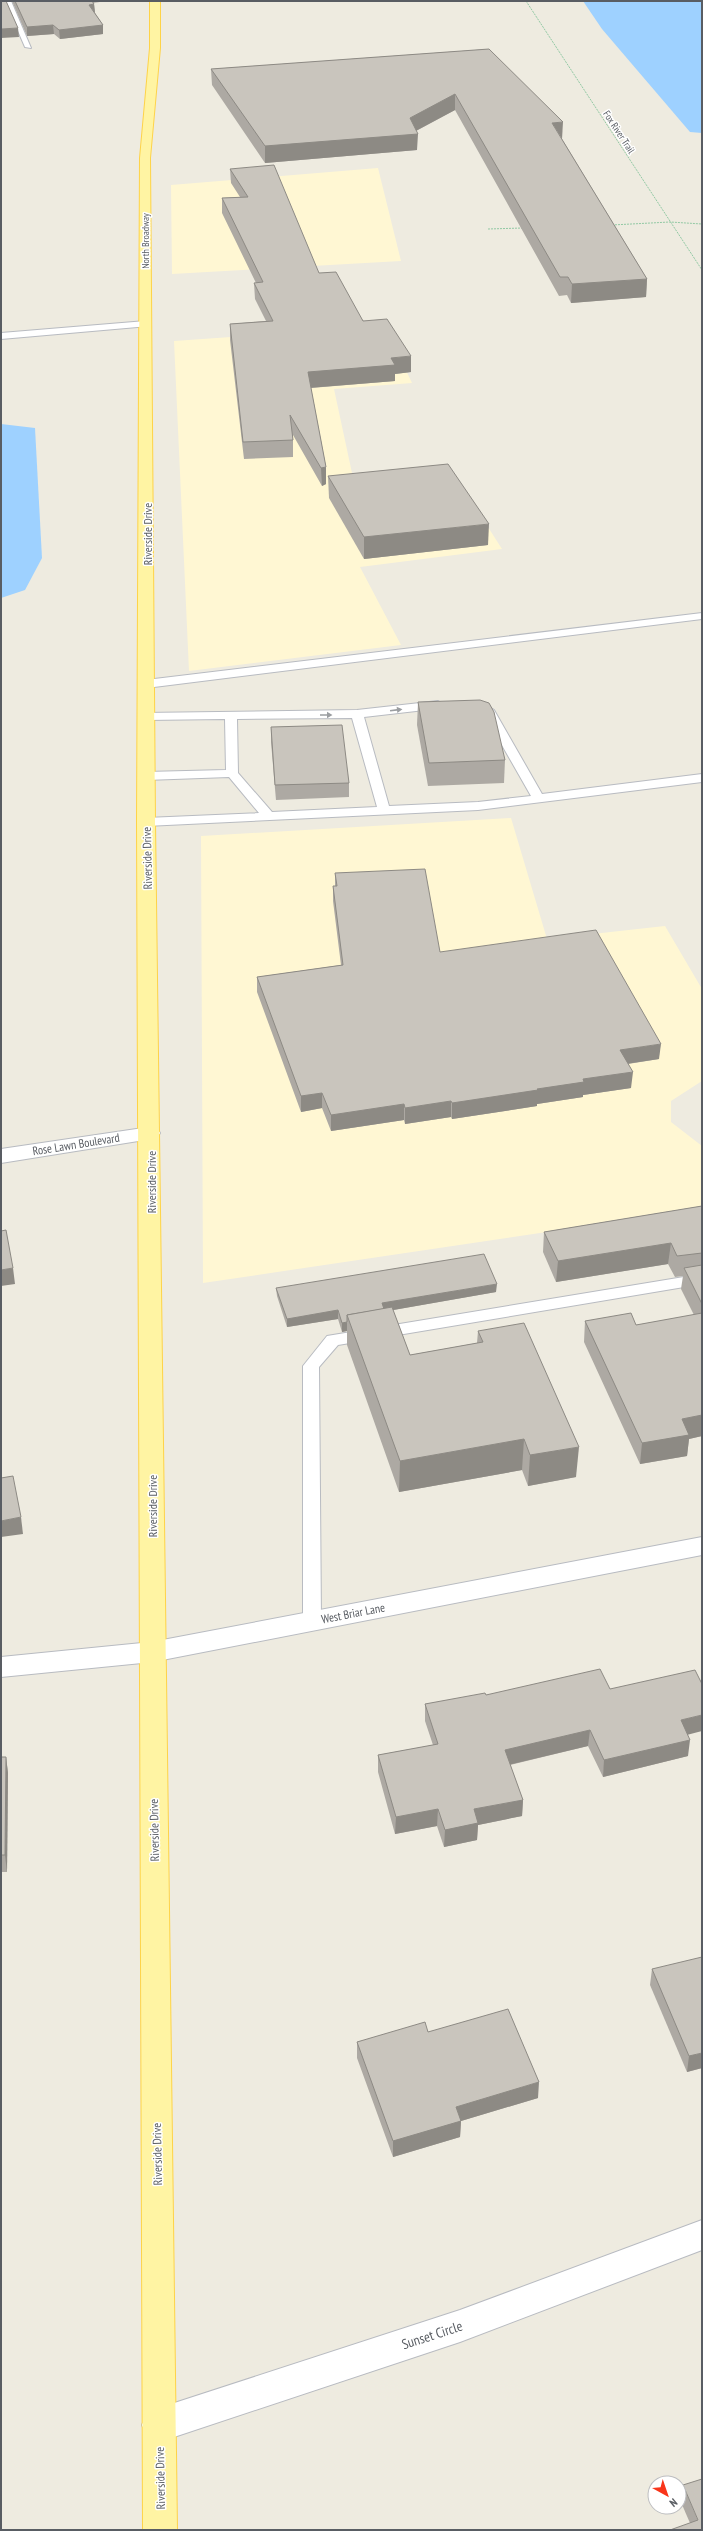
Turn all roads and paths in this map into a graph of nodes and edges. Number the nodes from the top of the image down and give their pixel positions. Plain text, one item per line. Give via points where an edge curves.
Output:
1 (8, 1) edge
2 (155, 1) edge
3 (526, 1) edge
4 (29, 47) dead end
5 (670, 222) junction
6 (702, 224) edge
7 (609, 225) edge
8 (526, 228) edge
9 (488, 230) dead end
10 (702, 270) edge
11 (146, 324) junction
12 (1, 336) edge
13 (147, 482) joint
14 (702, 616) edge
15 (146, 684) junction
16 (443, 705) edge
17 (474, 706) edge
18 (357, 714) junction
19 (231, 715) junction
20 (146, 716) junction
21 (232, 773) junction
22 (146, 776) junction
23 (702, 778) edge
24 (539, 799) junction
25 (384, 811) junction
26 (268, 816) junction
27 (146, 822) junction
28 (150, 1133) junction
29 (1, 1156) edge
30 (702, 1279) edge
31 (702, 1546) edge
32 (312, 1621) junction
33 (152, 1652) junction
34 (1, 1667) edge
35 (702, 2235) edge
36 (159, 2425) junction
37 (160, 2530) edge

1 - 4 lane
2 - 11 main road, North Broadway via 155,48 144,158
3 - 5 path, Fox River Trail
5 - 6 path
5 - 7 path
5 - 10 path, Fox River Trail
8 - 9 path
11 - 12 lane
11 - 13 main road, North Broadway
13 - 15 main road, Riverside Drive
14 - 15 lane
15 - 20 main road, Riverside Drive
18 -> 16 lane
17 - 24 lane via 487,710
19 -> 18 lane
18 - 25 lane
19 - 20 lane
19 - 21 lane
20 - 22 main road, Riverside Drive
21 - 22 lane
21 - 26 lane
22 - 27 main road, Riverside Drive
23 - 24 lane
24 - 25 lane via 478,806
25 - 26 lane
26 - 27 lane
27 - 28 main road, Riverside Drive
28 - 29 street, Rose Lawn Boulevard
28 - 33 main road, Riverside Drive
30 - 32 lane via 333,1340 311,1366
31 - 32 street, West Briar Lane
32 - 33 street, West Briar Lane
33 - 34 street, West Briar Lane
33 - 36 main road, Riverside Drive
35 - 36 street, Sunset Circle via 460,2326
36 - 37 main road, Riverside Drive

